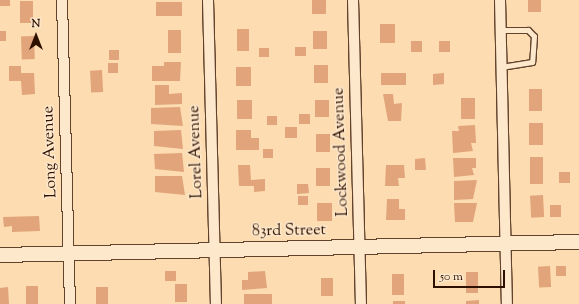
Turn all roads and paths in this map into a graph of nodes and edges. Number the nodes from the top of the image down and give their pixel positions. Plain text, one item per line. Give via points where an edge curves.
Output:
1 (62, 0) edge
2 (208, 0) edge
3 (353, 0) edge
4 (500, 0) edge
5 (501, 30) junction
6 (502, 67) junction
7 (579, 242) edge
8 (506, 244) junction
9 (360, 247) junction
10 (215, 250) junction
11 (69, 253) junction
12 (0, 255) edge
13 (70, 304) edge
14 (216, 304) edge
15 (361, 304) edge
16 (507, 304) edge

1 - 11 street, Long Avenue
2 - 10 street, Lorel Avenue
3 - 9 street, Lockwood Avenue
4 - 5 street
5 - 6 street
5 - 6 lane via 528,30 534,36 532,62
6 - 8 street
7 - 8 street, 83rd Street
8 - 9 street, 83rd Street
8 - 16 street
9 - 10 street, 83rd Street
9 - 15 street, Lockwood Avenue
10 - 11 street, 83rd Street
10 - 14 street, Lorel Avenue
11 - 12 street, 83rd Street
11 - 13 street, Long Avenue

